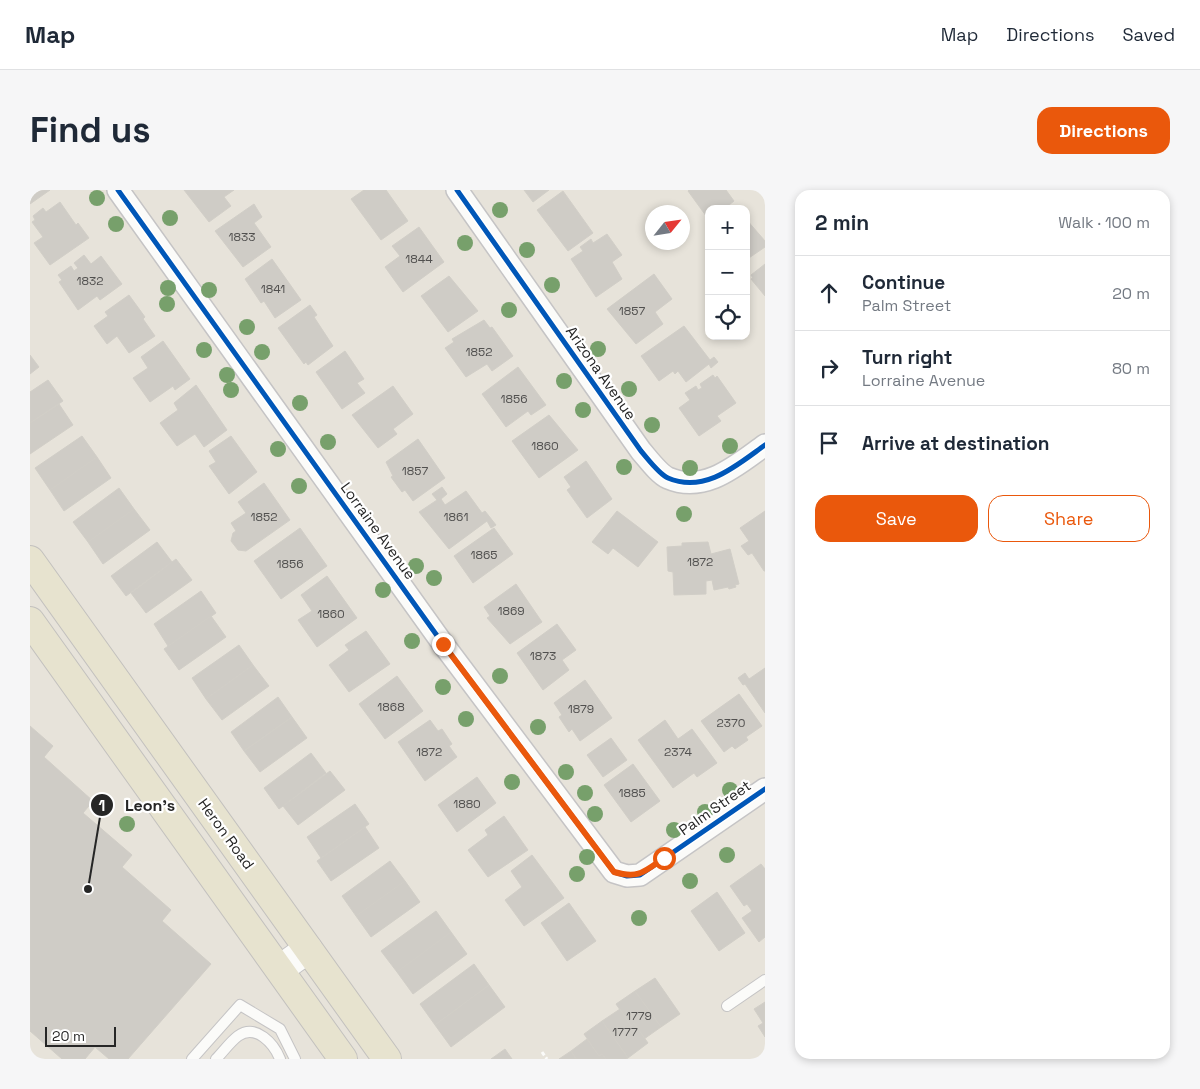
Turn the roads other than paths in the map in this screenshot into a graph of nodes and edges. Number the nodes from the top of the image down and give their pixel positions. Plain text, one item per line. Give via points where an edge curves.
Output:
1 (118, 190) edge
2 (457, 190) edge
3 (765, 445) edge
4 (30, 560) edge
5 (30, 621) edge
6 (765, 789) edge
7 (627, 876) joint
8 (308, 948) junction
9 (280, 969) junction
10 (765, 980) edge
11 (727, 1006) dead end
12 (192, 1059) edge
13 (216, 1059) edge
14 (280, 1059) edge
15 (295, 1059) edge
16 (342, 1059) edge
17 (387, 1059) edge

1 - 7 street, Lorraine Avenue via 443,644 614,872
2 - 3 street, Arizona Avenue via 641,451 667,478 692,483 720,476
4 - 8 main road, Heron Road
5 - 9 main road
6 - 7 street, Palm Street via 640,875
8 - 9 main road
8 - 17 main road, Heron Road
9 - 16 main road
10 - 11 lane
12 - 15 lane via 240,1005 280,1029
13 - 14 lane via 239,1035 249,1032 270,1041

